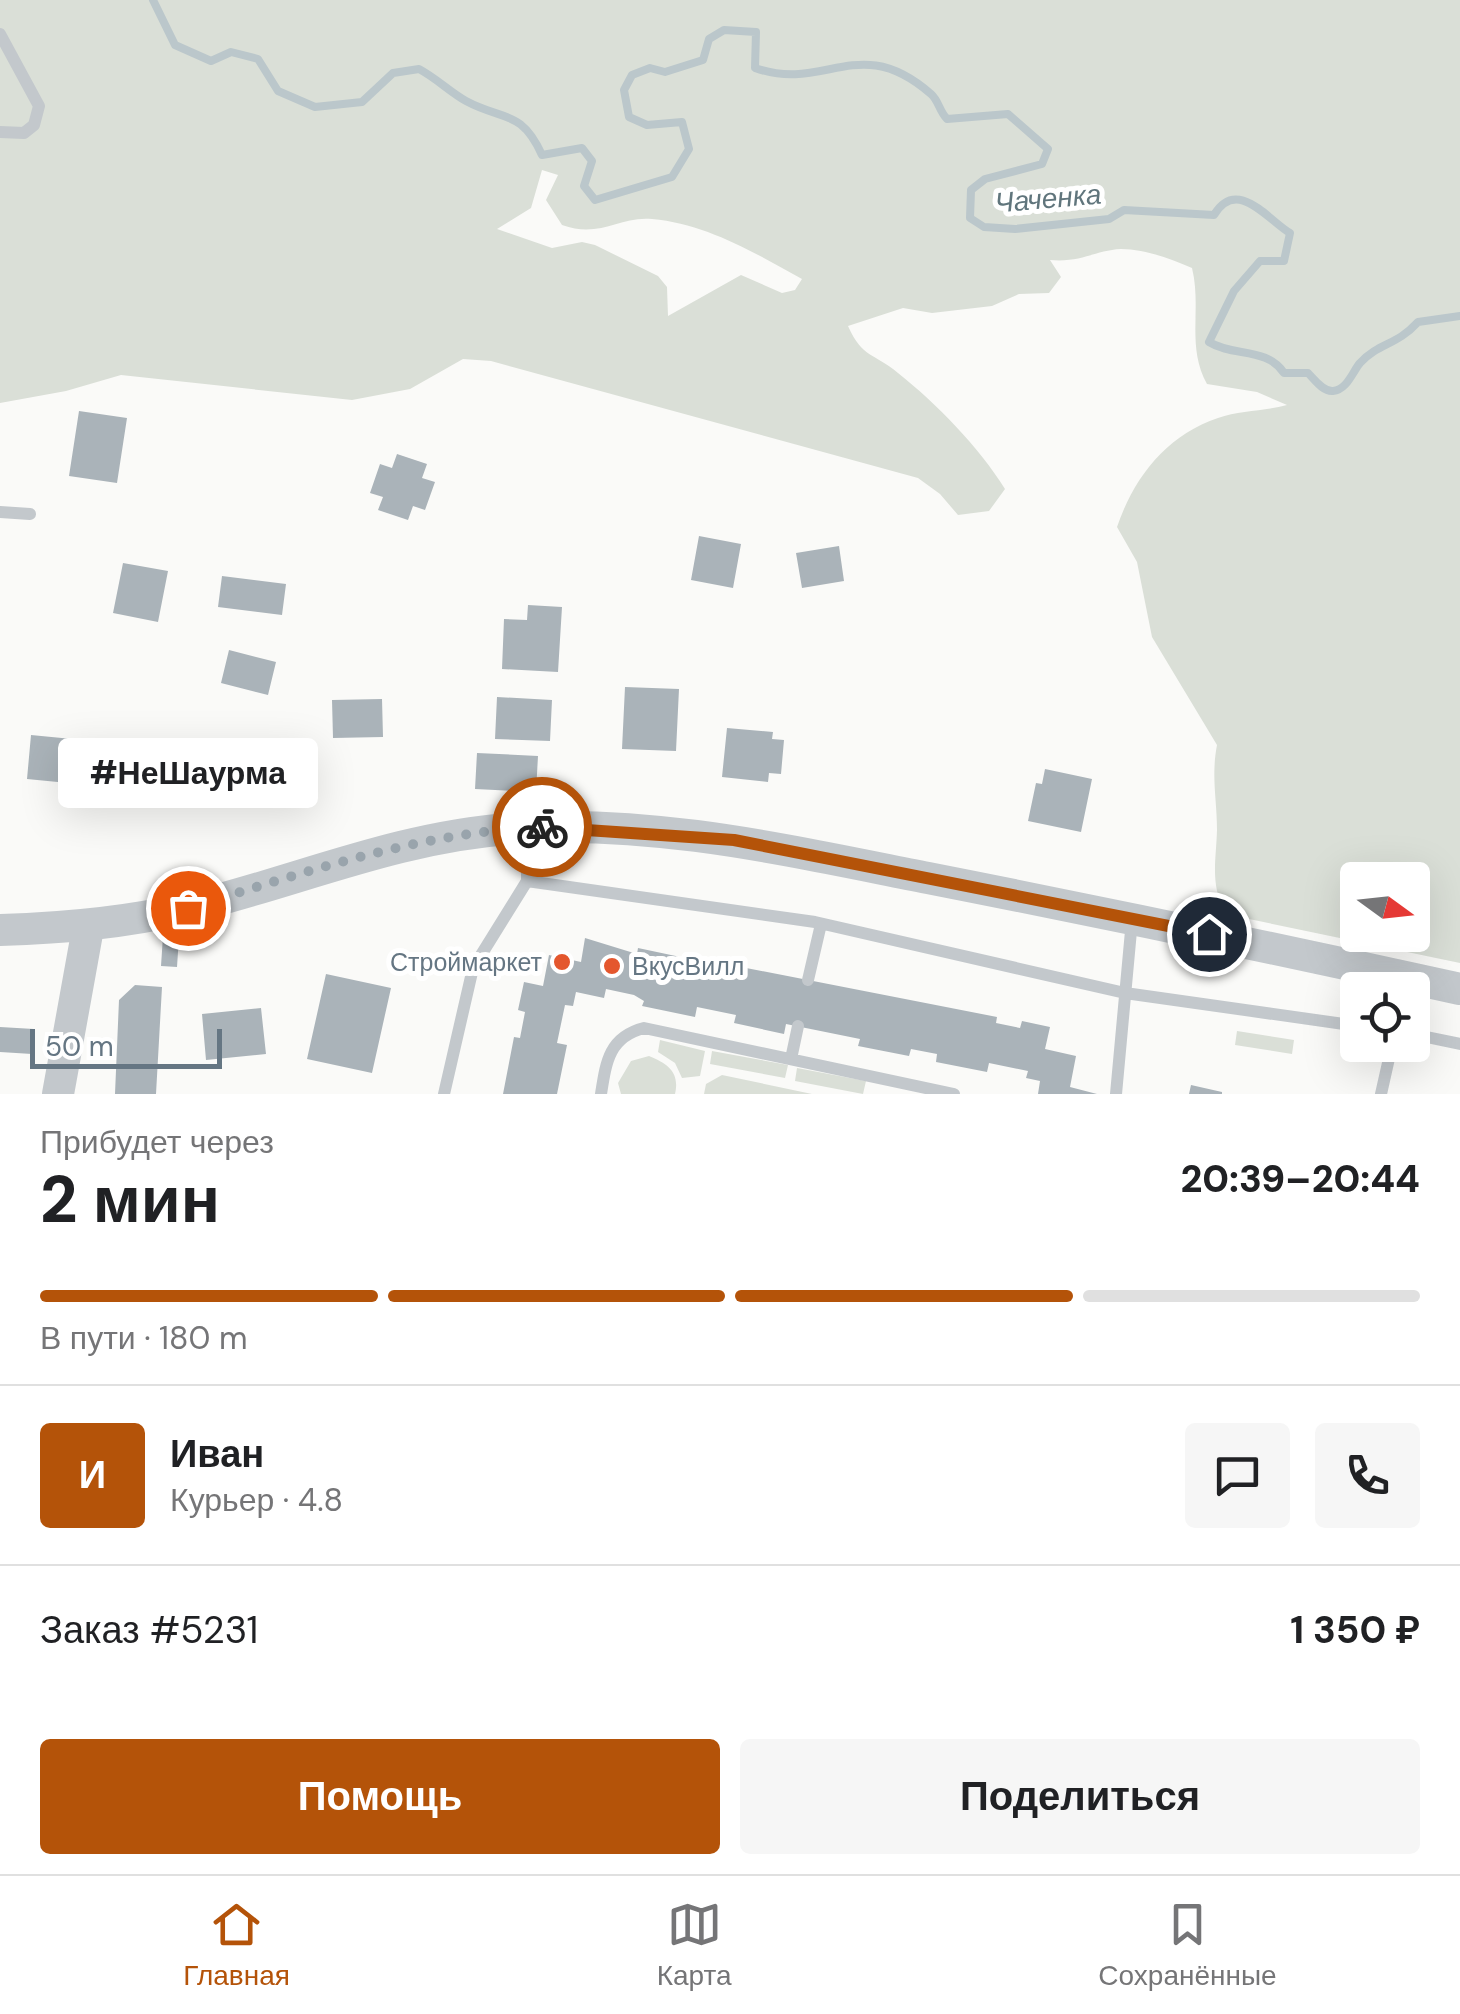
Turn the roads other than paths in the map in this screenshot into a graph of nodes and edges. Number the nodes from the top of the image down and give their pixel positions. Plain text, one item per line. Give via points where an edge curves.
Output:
1 (0, 34) edge
2 (0, 132) edge
3 (1, 512) edge
4 (30, 514) dead end
5 (0, 530) edge
6 (526, 828) junction
7 (528, 881) junction
8 (1132, 918) junction
9 (821, 924) junction
10 (88, 928) junction
11 (0, 930) edge
12 (1359, 972) edge
13 (808, 980) dead end
14 (1430, 986) edge
15 (1460, 989) edge
16 (1125, 993) junction
17 (1340, 1023) edge
18 (798, 1026) dead end
19 (1430, 1038) edge
20 (1460, 1044) edge
21 (791, 1058) junction
22 (1388, 1062) edge
23 (58, 1094) edge
24 (444, 1094) edge
25 (600, 1094) edge
26 (954, 1094) edge
27 (1116, 1094) edge
28 (1381, 1094) edge

1 - 2 lane via 39,106 24,133
3 - 4 lane
3 - 5 lane
6 - 7 lane
6 - 8 street via 734,840
6 - 10 street via 454,834 188,908
7 - 9 lane
7 - 24 lane via 472,968
8 - 12 street
8 - 16 lane
9 - 13 lane
9 - 16 lane
10 - 11 street
10 - 23 street
14 - 15 street
16 - 17 lane
16 - 27 lane
18 - 21 lane
19 - 20 lane
21 - 25 lane via 644,1028 612,1046
21 - 26 lane
22 - 28 lane

